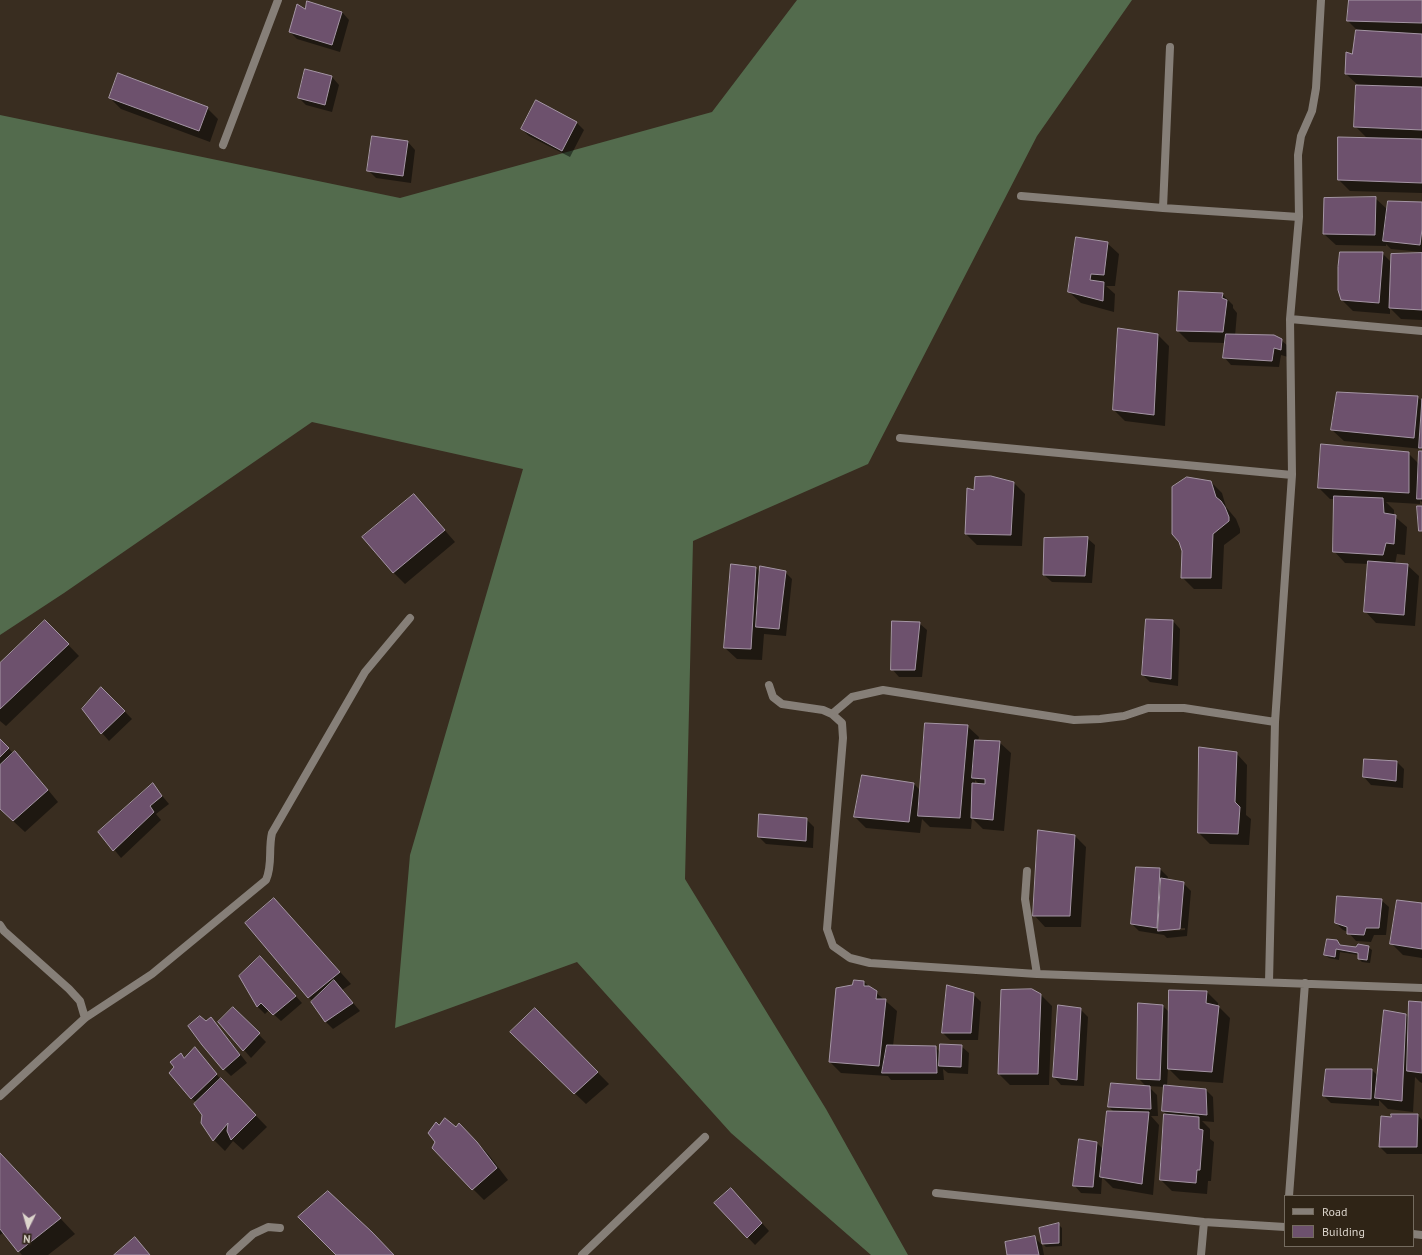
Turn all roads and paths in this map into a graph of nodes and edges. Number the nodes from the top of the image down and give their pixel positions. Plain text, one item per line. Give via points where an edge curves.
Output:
1 (278, 0) edge
2 (1320, 0) edge
3 (1170, 47) dead end
4 (223, 145) dead end
5 (1021, 196) dead end
6 (1163, 208) junction
7 (1299, 217) junction
8 (1290, 319) junction
9 (1422, 331) edge
10 (900, 438) dead end
11 (1292, 475) junction
12 (410, 618) dead end
13 (769, 685) dead end
14 (832, 714) junction
15 (1275, 722) junction
16 (1028, 871) dead end
17 (0, 925) edge
18 (1036, 974) junction
19 (1269, 982) junction
20 (1305, 983) junction
21 (1422, 988) edge
22 (85, 1018) junction
23 (0, 1096) edge
24 (705, 1137) dead end
25 (936, 1193) dead end
26 (1289, 1195) edge
27 (1204, 1222) junction
28 (1284, 1227) edge
29 (280, 1228) dead end
30 (230, 1255) edge
31 (582, 1255) edge
32 (1201, 1255) edge

1 - 4 street
2 - 7 street via 1316,88 1312,112 1301,136 1298,155
3 - 6 street
5 - 6 street
6 - 7 street
7 - 8 street
8 - 9 street
8 - 11 street
10 - 11 street
11 - 15 street
12 - 22 street via 365,672 272,833 269,843 270,871 266,880 152,974
13 - 14 street via 773,697 782,704 823,710
14 - 15 street via 852,697 883,690 1074,720 1124,716 1148,708 1184,708
14 - 18 street via 842,723 843,738 827,929 833,946 850,958 870,963
15 - 19 street
16 - 18 street via 1025,899
17 - 22 street via 80,1001
18 - 19 street
19 - 20 street
20 - 21 street
20 - 26 street
22 - 23 street
24 - 31 street
25 - 27 street
27 - 28 street
27 - 32 street
29 - 30 street via 268,1227 253,1234

